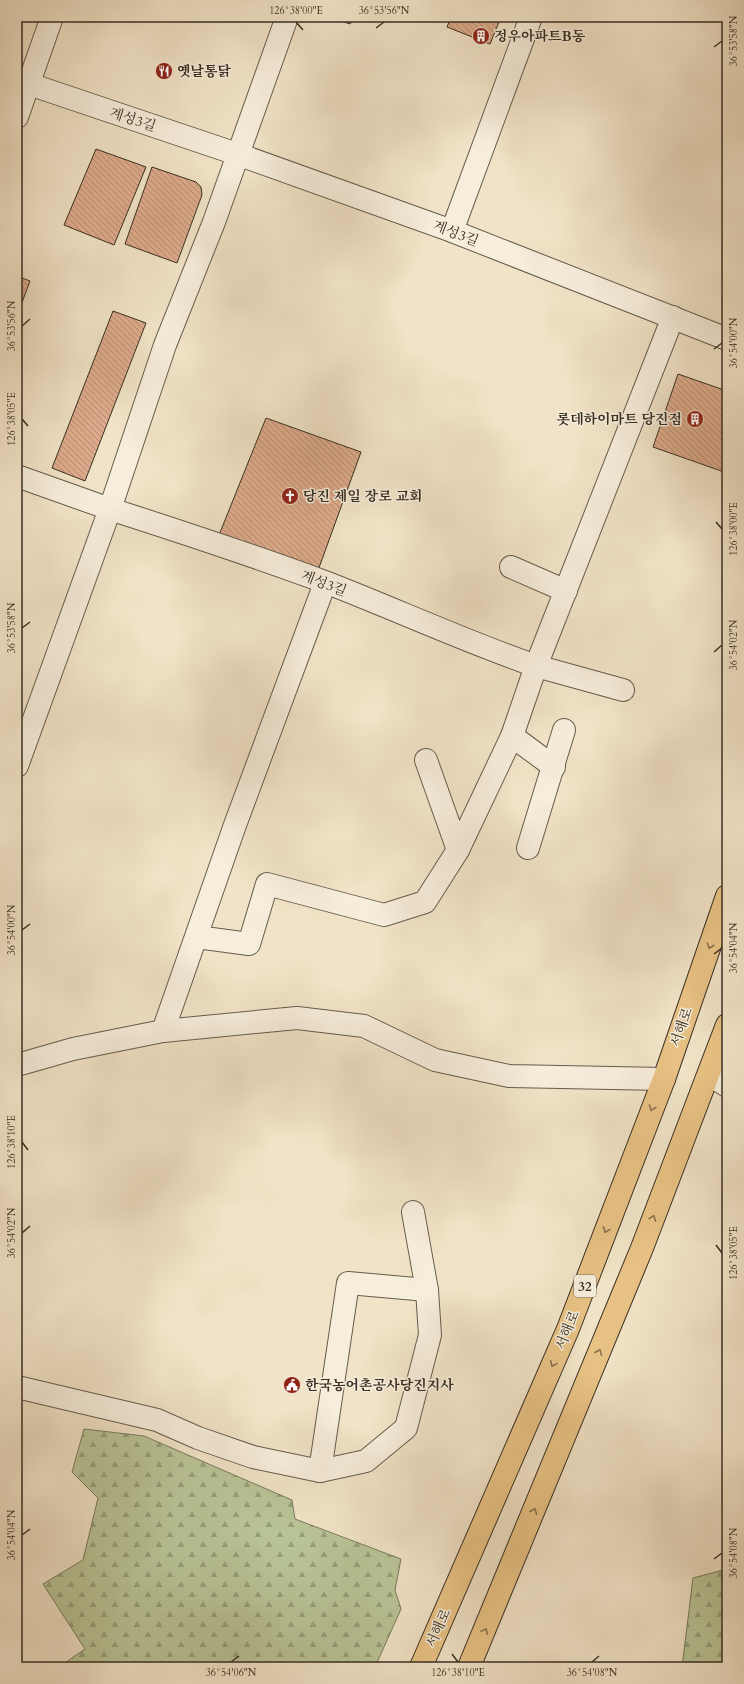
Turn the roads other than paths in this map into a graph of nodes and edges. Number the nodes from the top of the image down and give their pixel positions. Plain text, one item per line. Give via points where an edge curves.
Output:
1 (52, 17) edge
2 (287, 17) edge
3 (531, 17) edge
4 (23, 82) edge
5 (17, 117) edge
6 (237, 154) junction
7 (452, 231) junction
8 (673, 318) junction
9 (727, 339) edge
10 (17, 476) edge
11 (110, 509) junction
12 (511, 567) dead end
13 (325, 583) junction
14 (566, 591) junction
15 (536, 666) junction
16 (623, 690) dead end
17 (564, 730) dead end
18 (512, 736) junction
19 (426, 760) dead end
20 (17, 766) edge
21 (554, 767) junction
22 (528, 848) dead end
23 (458, 850) junction
24 (727, 896) edge
25 (197, 937) junction
26 (727, 1025) edge
27 (163, 1032) junction
28 (17, 1065) edge
29 (718, 1076) edge
30 (664, 1079) junction
31 (727, 1086) edge
32 (413, 1212) dead end
33 (427, 1290) junction
34 (17, 1387) edge
35 (320, 1471) junction
36 (421, 1667) edge
37 (469, 1667) edge

1 - 4 street
2 - 6 street
3 - 7 street
4 - 5 street
4 - 6 street, 계성3길
6 - 7 street, 계성3길
6 - 11 street via 214,222 165,345
7 - 8 street, 계성3길
8 - 9 street, 계성3길
8 - 14 street
10 - 11 street, 계성3길
11 - 13 street, 계성3길
11 - 20 street
12 - 14 street
13 - 15 street, 계성3길 via 487,649
13 - 25 street via 235,825
14 - 15 street
15 - 16 street, 계성3길
15 - 18 street
17 - 21 street
18 - 21 street
18 - 23 street
19 - 23 street
21 - 22 street
23 - 25 street via 425,902 384,915 267,884 249,944
24 -> 30 main road, 서해로 / 32
25 - 27 street
26 - 29 main road
27 - 28 street via 73,1049
27 - 30 street via 297,1018 364,1026 435,1060 509,1076
29 - 31 street
37 -> 29 main road via 636,1263
30 -> 36 main road, 서해로 / 32 via 568,1329
32 - 33 street
33 - 35 street via 430,1335 406,1428 366,1461
33 - 35 street via 348,1282
34 - 35 street via 157,1420 198,1438 253,1457

